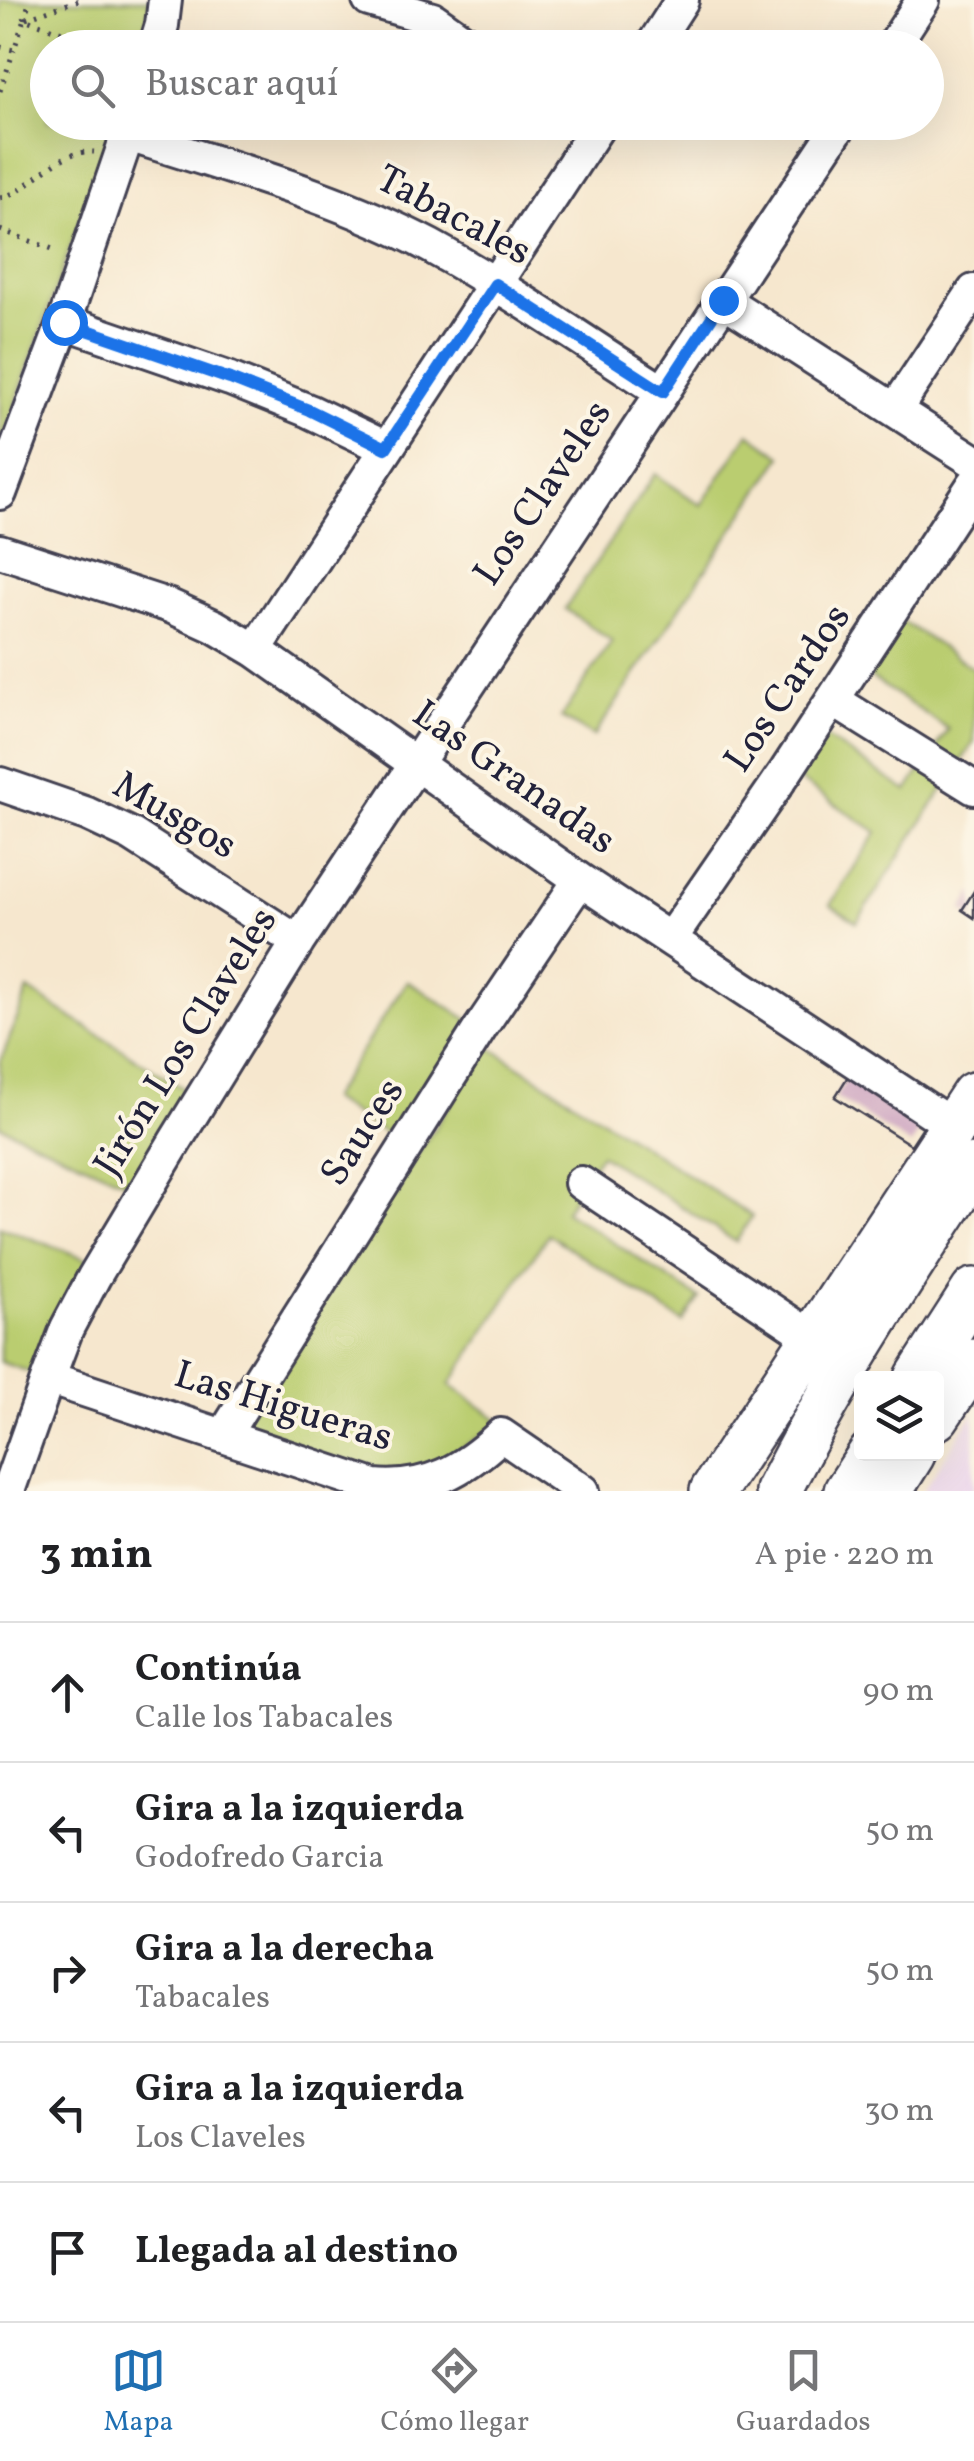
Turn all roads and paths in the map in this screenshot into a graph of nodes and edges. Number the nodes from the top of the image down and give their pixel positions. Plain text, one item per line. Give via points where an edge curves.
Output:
1 (30, 0) edge
2 (79, 0) edge
3 (165, 0) edge
4 (369, 0) edge
5 (682, 0) edge
6 (923, 0) edge
7 (438, 10) edge
8 (24, 19) junction
9 (56, 30) edge
10 (160, 30) edge
11 (457, 30) edge
12 (663, 30) edge
13 (904, 30) edge
14 (0, 47) edge
15 (14, 50) junction
16 (0, 90) edge
17 (113, 140) edge
18 (120, 140) edge
19 (131, 140) edge
20 (585, 140) edge
21 (830, 140) edge
22 (0, 198) edge
23 (0, 230) edge
24 (84, 261) junction
25 (495, 284) junction
26 (974, 292) edge
27 (723, 300) junction
28 (64, 322) junction
29 (663, 392) junction
30 (894, 410) junction
31 (386, 448) junction
32 (974, 461) edge
33 (974, 484) edge
34 (0, 493) edge
35 (0, 551) edge
36 (256, 650) junction
37 (833, 700) junction
38 (417, 763) junction
39 (0, 784) edge
40 (974, 788) edge
41 (580, 880) junction
42 (671, 938) junction
43 (298, 942) junction
44 (964, 1110) edge
45 (974, 1166) edge
46 (581, 1184) dead end
47 (974, 1291) edge
48 (813, 1338) junction
49 (974, 1361) edge
50 (923, 1371) edge
51 (48, 1378) junction
52 (944, 1405) edge
53 (224, 1435) junction
54 (866, 1461) edge
55 (908, 1461) edge
56 (8, 1491) edge
57 (583, 1491) edge
58 (714, 1491) edge
59 (778, 1491) edge
60 (847, 1491) edge
61 (889, 1491) edge

1 - 8 path
2 - 8 path
3 - 10 street
4 - 7 street
5 - 12 street
6 - 13 street
7 - 11 street
8 - 9 path
8 - 15 path
14 - 15 path
15 - 16 path
17 - 22 path via 69,155
18 - 24 street
19 - 25 street, Tabacales via 357,213
20 - 25 street
21 - 27 street, Los Claveles
23 - 24 path
24 - 28 street
25 - 29 street, Tabacales
25 - 31 street
26 - 30 street
27 - 29 street, Los Claveles
27 - 30 street
28 - 31 street via 230,379
28 - 34 street
29 - 38 street, Los Claveles
30 - 32 street
31 - 36 street
33 - 37 street, Los Cardos
35 - 36 street, Las Granadas via 170,606
36 - 38 street, Las Granadas
37 - 40 street
37 - 42 street, Los Cardos
38 - 41 street, Las Granadas
38 - 43 street, Jirón Los Claveles
39 - 43 street, Musgos via 132,835
41 - 42 street, Las Granadas
41 - 53 street, Sauces
42 - 44 street, Las Granadas
43 - 51 street, Jirón Los Claveles via 94,1276
44 - 48 street
45 - 59 street via 869,1328
46 - 48 street
47 - 50 street
48 - 58 street
49 - 52 street
51 - 53 street, Las Higueras
51 - 56 street
53 - 57 street, Las Higueras via 387,1488 445,1478 501,1436
54 - 60 street
55 - 61 street

